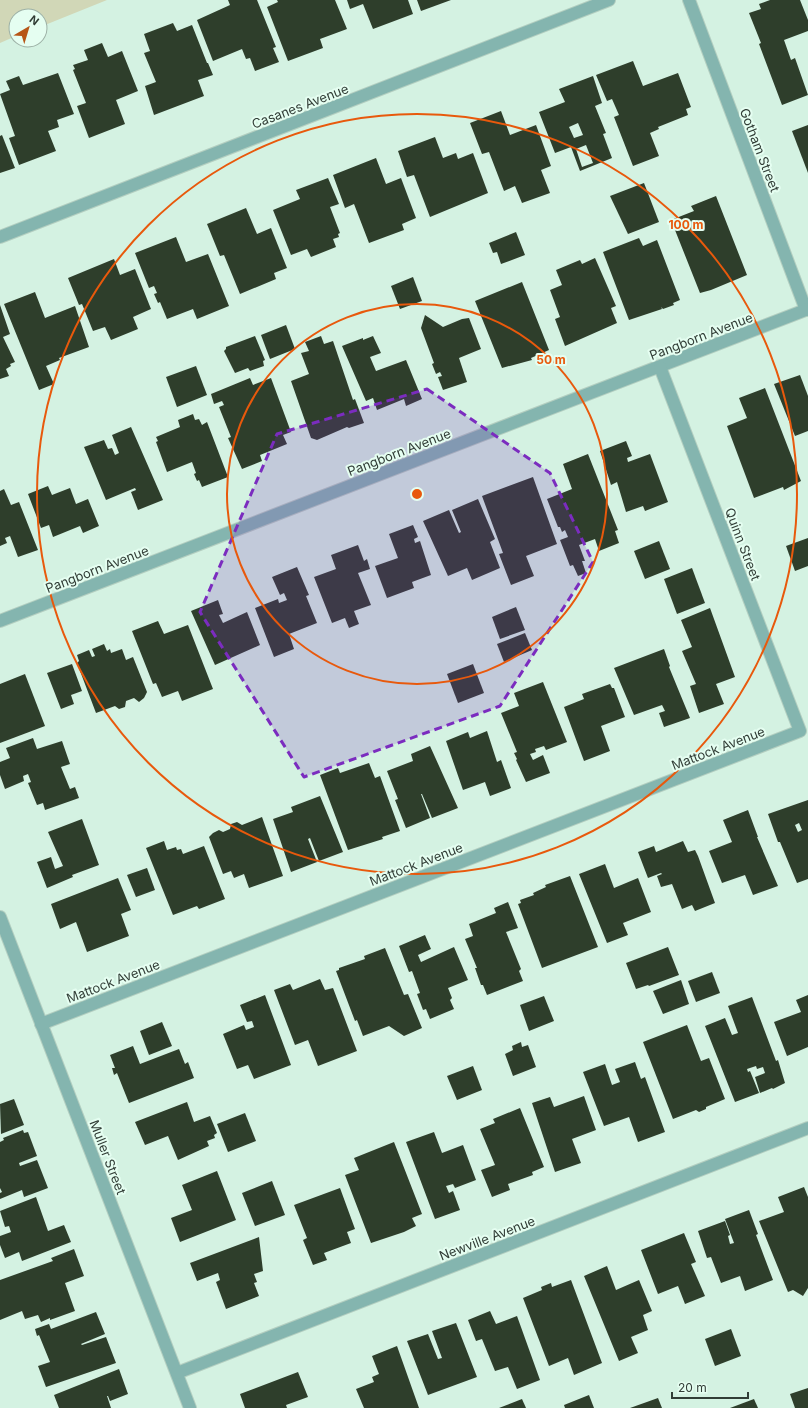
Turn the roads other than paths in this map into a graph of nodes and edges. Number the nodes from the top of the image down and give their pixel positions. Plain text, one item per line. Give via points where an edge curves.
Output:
1 (609, 0) edge
2 (689, 0) edge
3 (0, 237) edge
4 (807, 309) edge
5 (660, 367) junction
6 (0, 621) edge
7 (800, 731) joint
8 (0, 917) edge
9 (41, 1024) junction
10 (808, 1128) edge
11 (176, 1373) junction
12 (190, 1408) edge

1 - 3 street, Casanes Avenue
2 - 4 street, Gotham Street
4 - 5 street, Pangborn Avenue
5 - 6 street, Pangborn Avenue
5 - 7 street, Quinn Street
7 - 9 street, Mattock Avenue
8 - 9 street, Muller Street
9 - 11 street, Muller Street
10 - 11 street, Newville Avenue
11 - 12 street, Muller Street

